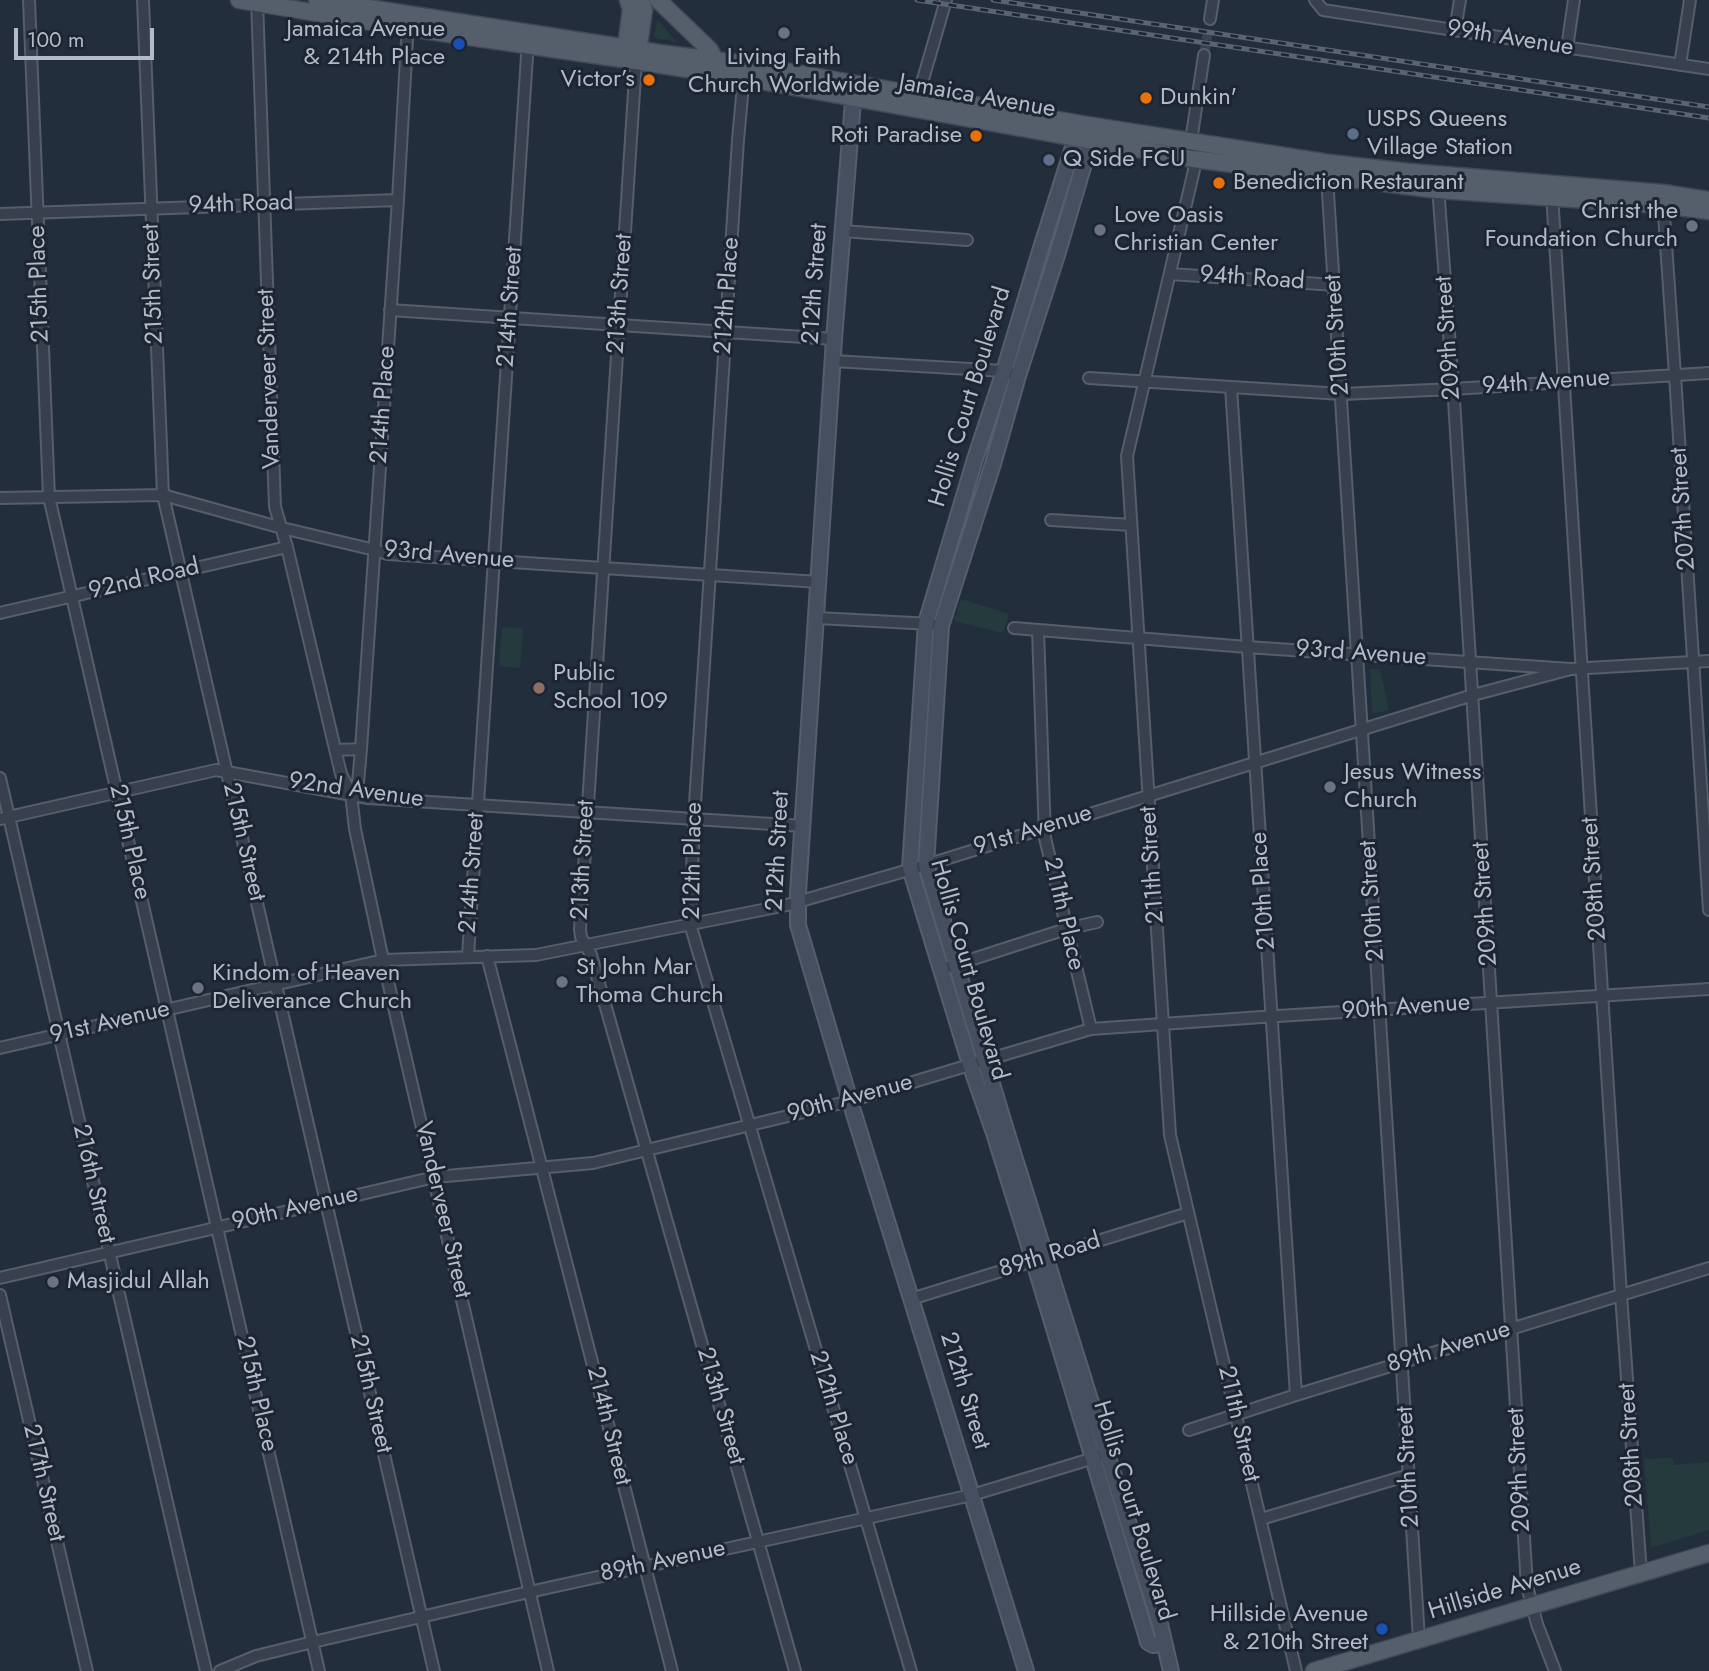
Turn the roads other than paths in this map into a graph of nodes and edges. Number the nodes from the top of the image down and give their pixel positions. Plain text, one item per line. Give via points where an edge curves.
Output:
1 (29, 0) edge
2 (143, 0) edge
3 (239, 0) edge
4 (317, 0) edge
5 (658, 0) edge
6 (946, 0) edge
7 (1213, 0) edge
8 (1315, 0) edge
9 (1460, 0) edge
10 (1574, 0) edge
11 (1690, 0) edge
12 (257, 1) edge
13 (633, 1) edge
14 (1210, 19) tunnel mouth
15 (408, 21) junction
16 (1455, 30) junction
17 (528, 40) junction
18 (1567, 48) junction
19 (634, 52) junction
20 (1204, 55) tunnel mouth
21 (715, 60) junction
22 (1681, 65) junction
23 (1709, 69) edge
24 (744, 71) junction
25 (853, 91) junction
26 (917, 102) junction
27 (1086, 132) junction
28 (1191, 141) junction
29 (1193, 159) junction
30 (1328, 170) junction
31 (1438, 182) junction
32 (1552, 190) junction
33 (1662, 199) junction
34 (398, 200) junction
35 (1709, 200) edge
36 (264, 204) junction
37 (150, 208) junction
38 (1709, 211) edge
39 (37, 212) junction
40 (0, 214) edge
41 (842, 231) junction
42 (967, 240) dead end
43 (1041, 248) junction
44 (1058, 252) junction
45 (1170, 274) junction
46 (1335, 285) junction
47 (390, 310) junction
48 (1022, 311) junction
49 (1038, 316) junction
50 (510, 318) junction
51 (619, 325) junction
52 (726, 332) junction
53 (834, 339) junction
54 (833, 361) junction
55 (1011, 373) junction
56 (1709, 373) edge
57 (1675, 375) junction
58 (1089, 378) dead end
59 (1145, 381) junction
60 (1564, 382) junction
61 (1231, 387) junction
62 (1453, 389) junction
63 (1342, 394) junction
64 (975, 459) junction
65 (993, 464) junction
66 (163, 495) junction
67 (49, 497) junction
68 (0, 498) edge
69 (1051, 520) dead end
70 (1131, 525) junction
71 (282, 528) junction
72 (950, 544) junction
73 (287, 547) junction
74 (967, 547) junction
75 (375, 550) junction
76 (493, 561) junction
77 (603, 568) junction
78 (181, 571) junction
79 (710, 575) junction
80 (820, 582) junction
81 (72, 596) junction
82 (0, 613) edge
83 (817, 618) junction
84 (926, 623) junction
85 (942, 626) junction
86 (1014, 628) dead end
87 (1038, 630) junction
88 (1138, 638) junction
89 (1247, 647) junction
90 (1358, 654) junction
91 (1709, 661) edge
92 (1469, 662) junction
93 (1694, 662) junction
94 (1576, 669) junction
95 (1473, 695) junction
96 (920, 707) junction
97 (936, 707) junction
98 (1363, 729) junction
99 (361, 749) junction
100 (336, 750) junction
101 (1255, 762) junction
102 (227, 772) junction
103 (0, 778) edge
104 (915, 790) junction
105 (930, 791) junction
106 (117, 792) junction
107 (351, 794) junction
108 (1148, 795) junction
109 (478, 805) junction
110 (587, 812) junction
111 (5, 818) edge
112 (694, 819) junction
113 (803, 826) junction
114 (1044, 827) junction
115 (926, 864) junction
116 (910, 868) junction
117 (798, 902) junction
118 (1709, 910) edge
119 (1097, 922) dead end
120 (690, 924) junction
121 (1066, 929) junction
122 (585, 945) junction
123 (468, 956) junction
124 (487, 956) junction
125 (383, 960) junction
126 (956, 964) junction
127 (942, 969) junction
128 (276, 984) junction
129 (1709, 989) edge
130 (1603, 996) junction
131 (1492, 1002) junction
132 (167, 1010) junction
133 (1380, 1010) junction
134 (1272, 1016) junction
135 (1163, 1023) junction
136 (1091, 1029) junction
137 (59, 1034) junction
138 (0, 1048) edge
139 (986, 1059) junction
140 (970, 1065) junction
141 (850, 1101) junction
142 (749, 1126) junction
143 (1000, 1132) junction
144 (647, 1149) junction
145 (541, 1166) junction
146 (435, 1177) junction
147 (326, 1202) junction
148 (1188, 1213) junction
149 (218, 1226) junction
150 (109, 1252) junction
151 (1040, 1259) junction
152 (1709, 1268) edge
153 (0, 1278) edge
154 (0, 1295) edge
155 (1621, 1295) junction
156 (911, 1299) junction
157 (1512, 1328) junction
158 (1402, 1362) junction
159 (1296, 1395) junction
160 (1236, 1414) junction
161 (1189, 1430) dead end
162 (1100, 1455) junction
163 (1409, 1475) junction
164 (972, 1494) junction
165 (865, 1518) junction
166 (1261, 1519) junction
167 (759, 1541) junction
168 (1709, 1553) edge
169 (645, 1566) junction
170 (1641, 1573) junction
171 (530, 1592) junction
172 (1533, 1606) junction
173 (422, 1617) junction
174 (1419, 1639) junction
175 (313, 1642) junction
176 (87, 1671) edge
177 (206, 1671) edge
178 (220, 1671) edge
179 (319, 1671) edge
180 (434, 1671) edge
181 (548, 1671) edge
182 (672, 1671) edge
183 (795, 1671) edge
184 (911, 1671) edge
185 (1026, 1671) edge
186 (1171, 1671) edge
187 (1296, 1671) edge
188 (1314, 1671) edge
189 (1555, 1671) edge

1 - 39 street, 215th Place
2 - 37 street, 215th Street
3 - 12 main road, Jamaica Avenue
4 - 15 main road, Jamaica Avenue
5 - 21 main road
6 - 26 street
7 - 14 street
8 - 16 street, 99th Avenue via 1323,10
9 - 16 street
10 - 18 street
11 - 22 street
12 - 15 main road, Jamaica Avenue
12 - 36 street, Vanderveer Street
13 - 19 main road via 644,10
15 - 17 main road, Jamaica Avenue
15 - 34 street, 214th Place
16 - 18 street, 99th Avenue
17 - 19 main road, Jamaica Avenue
17 - 50 street, 214th Street
18 - 22 street, 99th Avenue
19 - 21 main road, Jamaica Avenue
19 - 24 main road, Jamaica Avenue via 657,65
19 - 51 street, 213th Street
20 - 28 street, 211th Street
21 - 24 main road, Jamaica Avenue
22 - 23 street, 99th Avenue
24 - 25 main road, Jamaica Avenue
24 - 52 street, 212th Place
25 - 26 main road, Jamaica Avenue
25 - 41 main road, 212th Street
26 - 27 main road, Jamaica Avenue
27 - 28 main road, Jamaica Avenue
27 - 29 main road, Jamaica Avenue
27 - 43 main road, Hollis Court Boulevard
27 - 44 main road, Hollis Court Boulevard
28 - 29 street, 211th Street
28 - 30 main road, Jamaica Avenue
29 - 30 main road, Jamaica Avenue
29 - 45 street, 211th Street via 1193,178
30 - 31 main road, Jamaica Avenue
30 - 46 street, 210th Street
31 - 32 main road, Jamaica Avenue
31 - 62 street, 209th Street
32 - 33 main road, Jamaica Avenue
32 - 60 street, 208th Street
33 - 35 main road, Jamaica Avenue
33 - 38 main road, Jamaica Avenue
33 - 57 street, 207th Street
34 - 36 street, 94th Road
34 - 47 street, 214th Place
36 - 37 street, 94th Road
36 - 71 street, Vanderveer Street via 275,507
37 - 39 street, 94th Road
37 - 66 street, 215th Street
39 - 40 street, 94th Road
39 - 67 street, 215th Place
41 - 42 street
41 - 53 main road, 212th Street
43 - 44 main road
43 - 48 main road, Hollis Court Boulevard
44 - 49 main road, Hollis Court Boulevard
45 - 46 street, 94th Road
45 - 59 street, 211th Street
46 - 63 street, 210th Street
47 - 50 street
47 - 75 street, 214th Place
48 - 49 main road
48 - 55 main road, Hollis Court Boulevard
49 - 55 main road, Hollis Court Boulevard
50 - 51 street
50 - 76 street, 214th Street
51 - 52 street
51 - 77 street, 213th Street
52 - 53 street
52 - 79 street, 212th Place
53 - 54 main road, 212th Street
54 - 55 street
54 - 80 main road, 212th Street
55 - 64 main road, Hollis Court Boulevard
55 - 65 main road, Hollis Court Boulevard
56 - 57 street, 94th Avenue
57 - 60 street, 94th Avenue
57 - 93 street, 207th Street
58 - 59 street, 94th Avenue
59 - 61 street, 94th Avenue
59 - 70 street, 211th Street via 1126,456
60 - 62 street, 94th Avenue
60 - 94 street, 208th Street
61 - 63 street, 94th Avenue
61 - 89 street, 210th Place
62 - 63 street, 94th Avenue
62 - 92 street, 209th Street
63 - 90 street, 210th Street
64 - 65 main road
64 - 72 main road, Hollis Court Boulevard
65 - 74 main road, Hollis Court Boulevard
66 - 67 street, 93rd Avenue
66 - 71 street, 93rd Avenue
66 - 78 street, 215th Street
67 - 68 street, 93rd Avenue
67 - 81 street, 215th Place
69 - 70 street
70 - 88 street, 211th Street
71 - 73 street, Vanderveer Street
71 - 75 street, 93rd Avenue
72 - 74 main road
72 - 84 main road, Hollis Court Boulevard
73 - 78 street, 92nd Road
73 - 100 street, Vanderveer Street
74 - 85 main road, Hollis Court Boulevard
75 - 76 street, 93rd Avenue
75 - 99 street, 214th Place
76 - 77 street, 93rd Avenue
76 - 109 street, 214th Street
77 - 79 street, 93rd Avenue
77 - 110 street, 213th Street
78 - 81 street, 92nd Road
78 - 102 street, 215th Street
79 - 80 street, 93rd Avenue
79 - 112 street, 212th Place
80 - 83 main road, 212th Street
81 - 82 street, 92nd Road
81 - 106 street, 215th Place
83 - 84 street
83 - 113 main road, 212th Street
84 - 85 street
84 - 96 main road, Hollis Court Boulevard
85 - 97 main road, Hollis Court Boulevard
86 - 87 street, 93rd Avenue
87 - 88 street, 93rd Avenue
87 - 114 street, 211th Place
88 - 89 street, 93rd Avenue
88 - 108 street, 211th Street
89 - 90 street, 93rd Avenue
89 - 101 street, 210th Place
90 - 92 street, 93rd Avenue
90 - 98 street, 210th Street
91 - 93 street, 93rd Avenue
92 - 94 street, 93rd Avenue
92 - 95 street, 209th Street
93 - 94 street, 93rd Avenue
93 - 118 street, 207th Street
94 - 95 street, 91st Avenue
94 - 130 street, 208th Street
95 - 98 street, 91st Avenue
95 - 131 street, 209th Street
96 - 97 main road
96 - 104 main road, Hollis Court Boulevard
97 - 105 main road, Hollis Court Boulevard
98 - 101 street, 91st Avenue
98 - 133 street, 210th Street
99 - 100 street
99 - 107 street, 214th Place via 358,783
100 - 107 street, Vanderveer Street
101 - 108 street, 91st Avenue
101 - 134 street, 210th Place
102 - 106 street, 92nd Avenue via 215,770
102 - 107 street, 92nd Avenue
102 - 128 street, 215th Street
103 - 111 street, 216th Street
104 - 105 main road
104 - 116 main road, Hollis Court Boulevard
105 - 115 main road, Hollis Court Boulevard
106 - 111 street, 92nd Avenue
106 - 132 street, 215th Place
107 - 109 street, 92nd Avenue
107 - 125 street, Vanderveer Street
108 - 114 street, 91st Avenue
108 - 135 street, 211th Street
109 - 110 street, 92nd Avenue
109 - 123 street, 214th Street
110 - 112 street, 92nd Avenue
110 - 122 street, 213th Street via 580,929
111 - 137 street, 216th Street
112 - 113 street, 92nd Avenue
112 - 120 street, 212th Place
113 - 117 main road, 212th Street
114 - 115 street, 91st Avenue
114 - 121 street, 211th Place
115 - 116 street, 91st Avenue
115 - 126 main road, Hollis Court Boulevard
116 - 117 street, 91st Avenue
116 - 127 main road, Hollis Court Boulevard
117 - 120 street, 91st Avenue
117 - 141 main road, 212th Street via 798,925
119 - 121 street
120 - 122 street, 91st Avenue
120 - 142 street, 212th Place
121 - 126 street
121 - 136 street, 211th Place
122 - 124 street, 91st Avenue via 536,955
122 - 144 street, 213th Street
123 - 124 street, 214th Street
123 - 125 street, 91st Avenue
124 - 145 street, 214th Street
125 - 128 street, 91st Avenue
125 - 146 street, Vanderveer Street
126 - 127 street
126 - 139 main road, Hollis Court Boulevard
127 - 140 main road, Hollis Court Boulevard
128 - 132 street, 91st Avenue
128 - 147 street, 215th Street
129 - 130 street, 90th Avenue
130 - 131 street, 90th Avenue
130 - 155 street, 208th Street
131 - 133 street, 90th Avenue
131 - 157 street, 209th Street
132 - 137 street, 91st Avenue
132 - 149 street, 215th Place
133 - 134 street, 90th Avenue
133 - 158 street, 210th Street
134 - 135 street, 90th Avenue
134 - 159 street, 210th Place
135 - 136 street, 90th Avenue
135 - 148 street, 211th Street via 1170,1135
136 - 139 street, 90th Avenue
137 - 138 street, 91st Avenue
137 - 150 street, 216th Street
139 - 140 street, 90th Avenue
139 - 143 main road, Hollis Court Boulevard
140 - 141 street, 90th Avenue
140 - 143 main road, Hollis Court Boulevard
141 - 142 street, 90th Avenue
141 - 156 main road, 212th Street
142 - 144 street, 90th Avenue
142 - 165 street, 212th Place
143 - 151 main road, Hollis Court Boulevard
144 - 145 street, 90th Avenue via 593,1163
144 - 167 street, 213th Street
145 - 146 street, 90th Avenue
145 - 169 street, 214th Street
146 - 147 street, 90th Avenue
146 - 171 street, Vanderveer Street
147 - 149 street, 90th Avenue
147 - 173 street, 215th Street
148 - 151 street, 89th Road
148 - 160 street, 211th Street
149 - 150 street, 90th Avenue
149 - 175 street, 215th Place
150 - 153 street, 90th Avenue
150 - 177 street, 216th Street
151 - 156 street, 89th Road
151 - 162 main road, Hollis Court Boulevard
152 - 155 street, 89th Avenue
154 - 176 street, 217th Street
155 - 157 street, 89th Avenue
155 - 170 street, 208th Street
156 - 164 main road, 212th Street
157 - 158 street, 89th Avenue
157 - 172 street, 209th Street via 1527,1586
158 - 159 street, 89th Avenue
158 - 163 street, 210th Street
159 - 160 street, 89th Avenue
160 - 161 street, 89th Avenue
160 - 166 street, 211th Street
162 - 164 street, 89th Avenue
162 - 186 main road, Hollis Court Boulevard via 1137,1577 1160,1624
163 - 166 street
163 - 174 street, 210th Street
164 - 165 street, 89th Avenue
164 - 185 main road, 212th Street
165 - 167 street, 89th Avenue
165 - 184 street, 212th Place
166 - 187 street, 211th Street
167 - 169 street, 89th Avenue
167 - 183 street, 213th Street
168 - 170 main road, Hillside Avenue
169 - 171 street, 89th Avenue
169 - 182 street, 214th Street
170 - 172 main road, Hillside Avenue
171 - 173 street, 89th Avenue
171 - 181 street, Vanderveer Street
172 - 174 main road, Hillside Avenue
172 - 189 street, 209th Street
173 - 175 street, 89th Avenue
173 - 180 street, 215th Street
174 - 188 main road, Hillside Avenue
175 - 178 street, 89th Avenue via 256,1656
175 - 179 street, 215th Place

